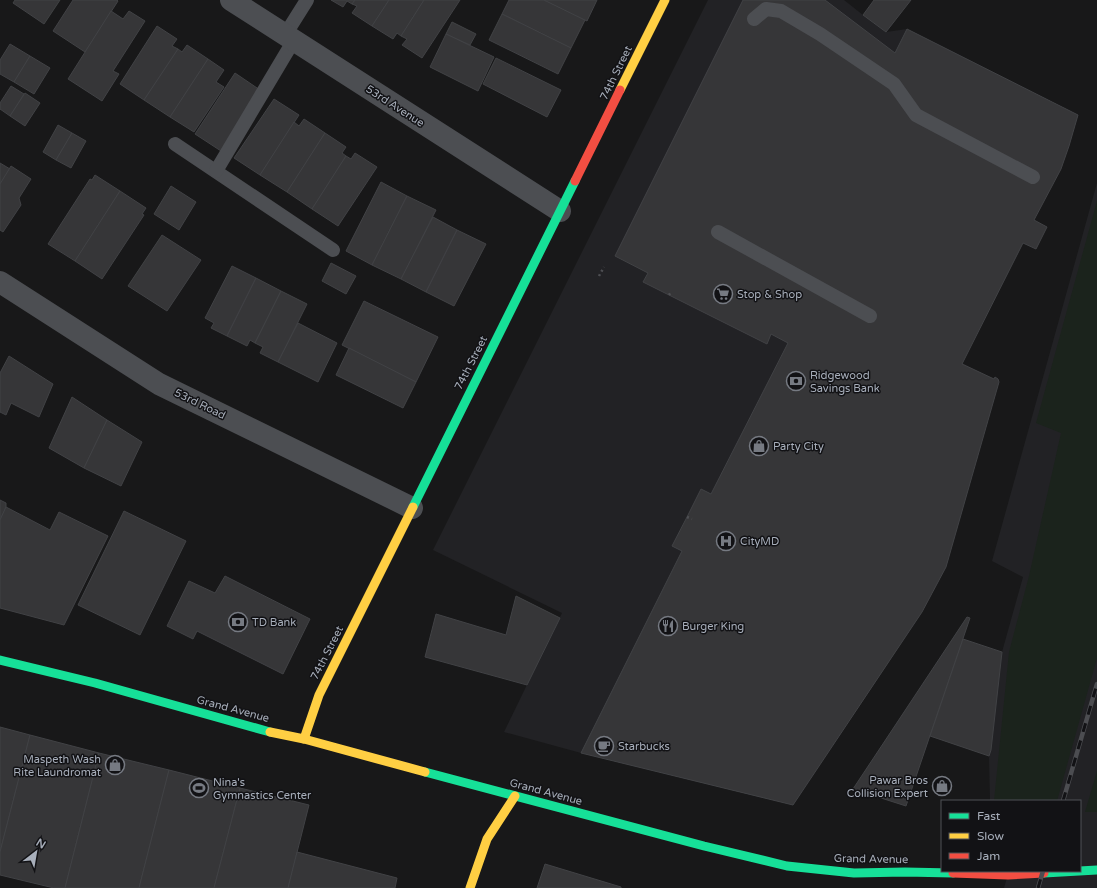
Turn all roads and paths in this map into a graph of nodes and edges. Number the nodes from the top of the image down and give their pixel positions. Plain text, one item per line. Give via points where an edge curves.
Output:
1 (231, 0) edge
2 (307, 0) edge
3 (665, 0) edge
4 (754, 18) dead end
5 (289, 38) junction
6 (175, 144) dead end
7 (216, 170) junction
8 (1034, 177) dead end
9 (560, 211) junction
10 (718, 232) dead end
11 (333, 250) dead end
12 (604, 266) dead end
13 (599, 276) dead end
14 (0, 282) edge
15 (870, 316) dead end
16 (412, 508) junction
17 (687, 517) dead end
18 (692, 519) dead end
19 (0, 660) edge
20 (304, 739) junction
21 (515, 796) junction
22 (1097, 870) edge
23 (1081, 871) edge
24 (1061, 872) edge
25 (470, 888) edge

1 - 5 street, 53rd Avenue
2 - 5 lane
3 - 9 main road, 74th Street
4 - 8 lane via 766,9 781,11 894,84 916,115
5 - 7 lane
5 - 9 street, 53rd Avenue
6 - 7 lane
7 - 11 lane
9 - 16 main road, 74th Street
10 - 15 lane
12 - 13 path
14 - 16 street, 53rd Road via 159,384
16 - 20 main road, 74th Street via 319,695
17 - 18 path
19 - 20 main road, Grand Avenue
20 - 21 main road, Grand Avenue
21 - 24 main road, Grand Avenue via 787,866 854,873 1008,875
21 - 25 main road via 487,839
22 - 23 main road, Grand Avenue

